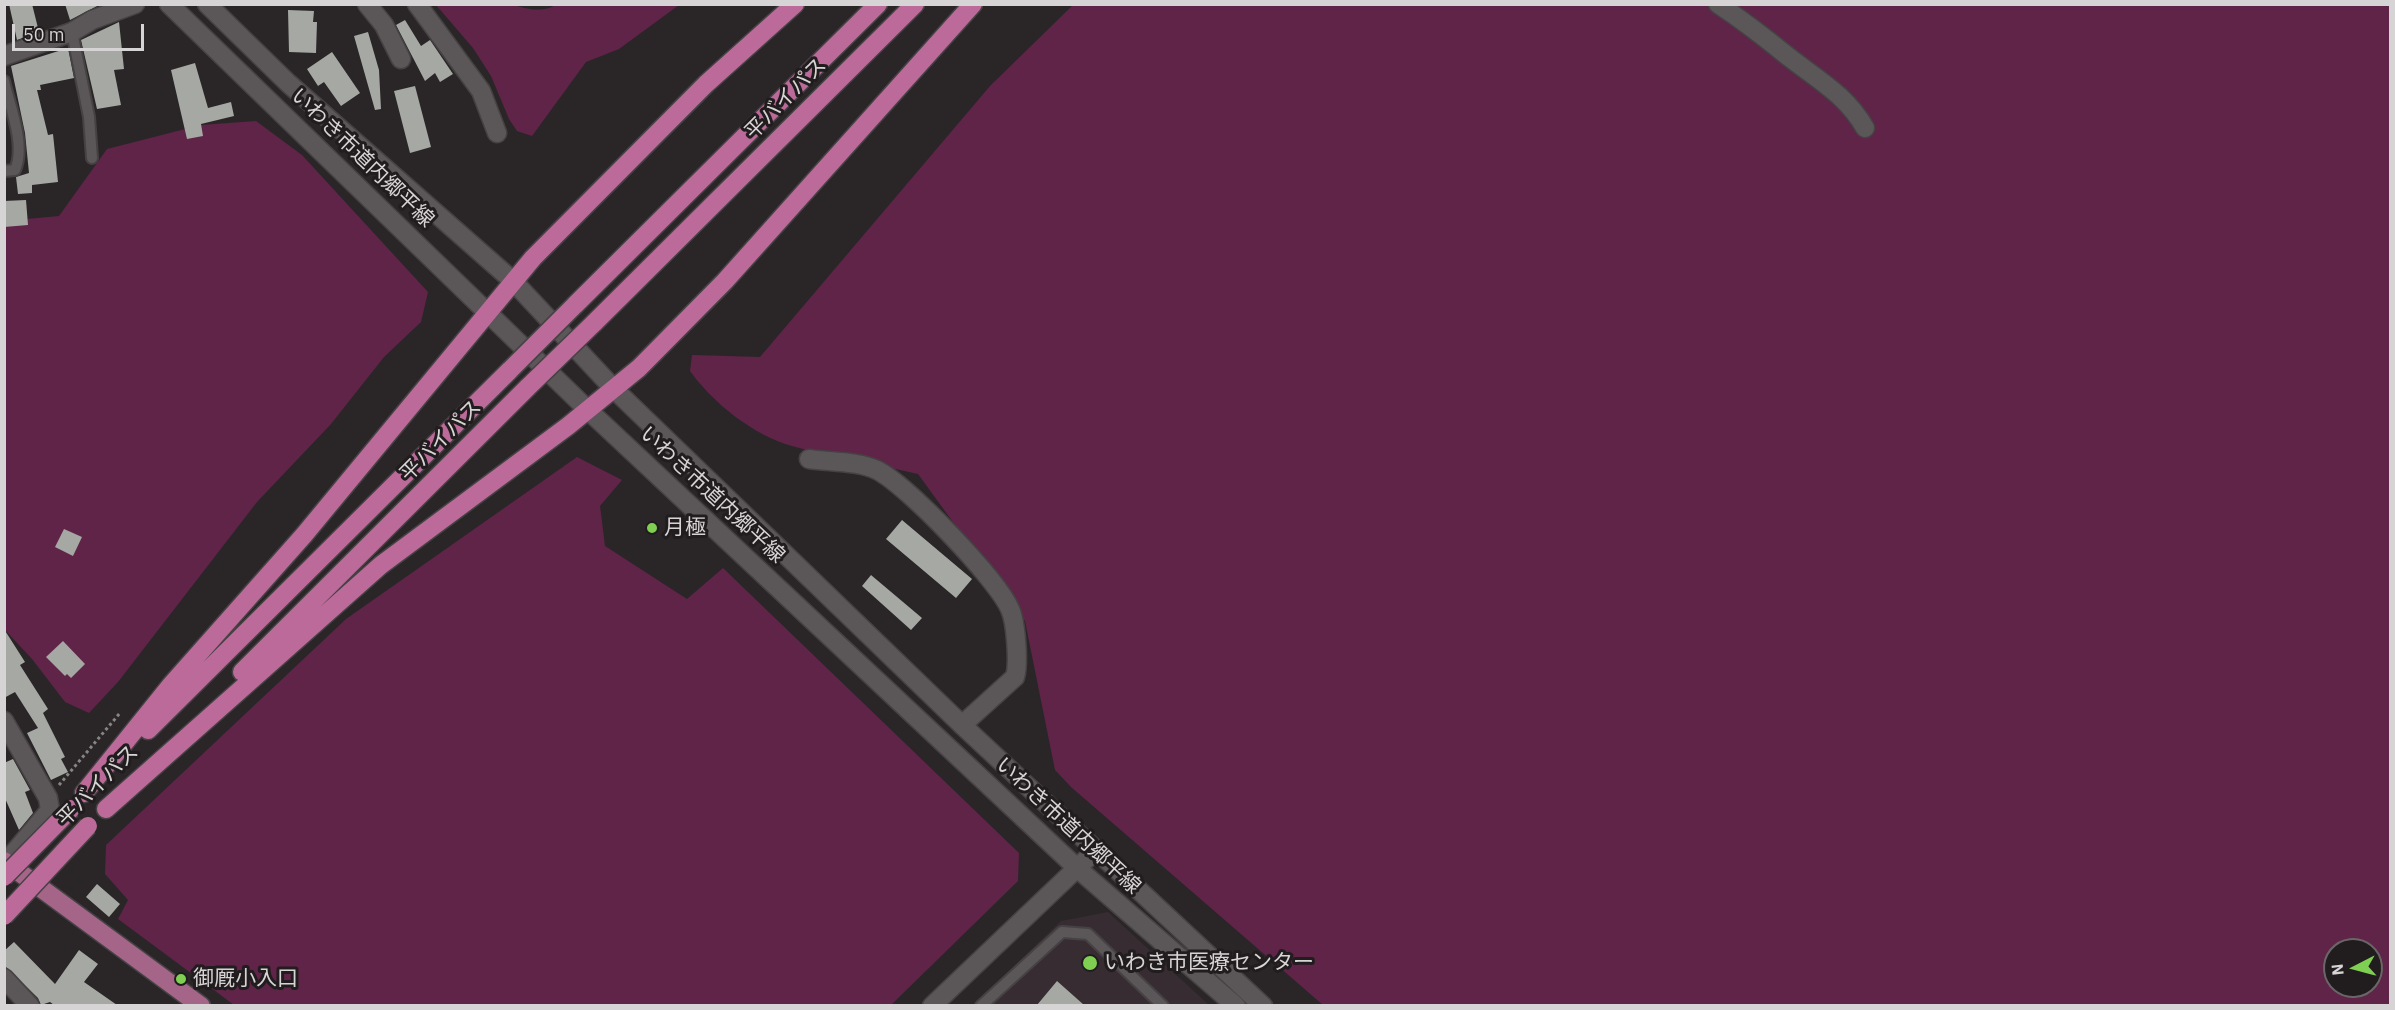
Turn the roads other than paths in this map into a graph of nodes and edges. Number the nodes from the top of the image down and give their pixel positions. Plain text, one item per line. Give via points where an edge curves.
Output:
1 (135, 4) edge
2 (169, 4) edge
3 (207, 4) edge
4 (367, 4) edge
5 (417, 4) edge
6 (795, 4) edge
7 (878, 4) edge
8 (915, 4) edge
9 (973, 4) edge
10 (1718, 4) edge
11 (72, 32) junction
12 (4, 56) edge
13 (401, 59) dead end
14 (4, 81) edge
15 (1865, 128) dead end
16 (497, 133) dead end
17 (92, 158) dead end
18 (4, 171) edge
19 (513, 282) junction
20 (487, 312) junction
21 (614, 388) junction
22 (588, 410) junction
23 (809, 459) dead end
24 (4, 721) edge
25 (962, 725) junction
26 (84, 793) junction
27 (106, 809) junction
28 (1096, 850) junction
29 (5, 866) edge
30 (1077, 868) junction
31 (4, 916) edge
32 (4, 978) edge
33 (30, 1005) edge
34 (201, 1005) edge
35 (932, 1005) edge
36 (981, 1005) edge
37 (1163, 1005) edge
38 (1236, 1005) edge
39 (1263, 1005) edge

1 - 11 street
2 - 20 street, いわき市道内郷平線
3 - 19 street, いわき市道内郷平線 via 288,82
4 - 13 street via 384,25
5 - 16 street via 481,91
6 - 19 highway via 706,84
7 - 26 highway, 平バイパス, bridge
8 - 27 highway, 平バイパス, bridge
9 - 21 highway via 725,281
10 - 15 street via 1839,93 1857,112
11 - 12 street
11 - 17 lane via 89,117
14 - 18 lane via 19,163 15,170
19 - 20 highway
19 - 21 street, いわき市道内郷平線
20 - 22 street, いわき市道内郷平線
20 - 26 highway
21 - 22 highway
21 - 25 street, いわき市道内郷平線
22 - 27 highway via 381,565
22 - 30 street, いわき市道内郷平線
23 - 25 street via 872,468 893,480 979,564 1009,606 1017,661 1015,677
24 - 29 street via 48,798 50,810
25 - 28 street, いわき市道内郷平線
26 - 29 highway, 平バイパス, bridge
27 - 31 highway, 平バイパス, bridge
28 - 30 street
28 - 39 street, いわき市道内郷平線
29 - 34 main road
30 - 35 street
30 - 38 street, いわき市道内郷平線
32 - 33 street
36 - 37 lane via 1062,932 1088,934

